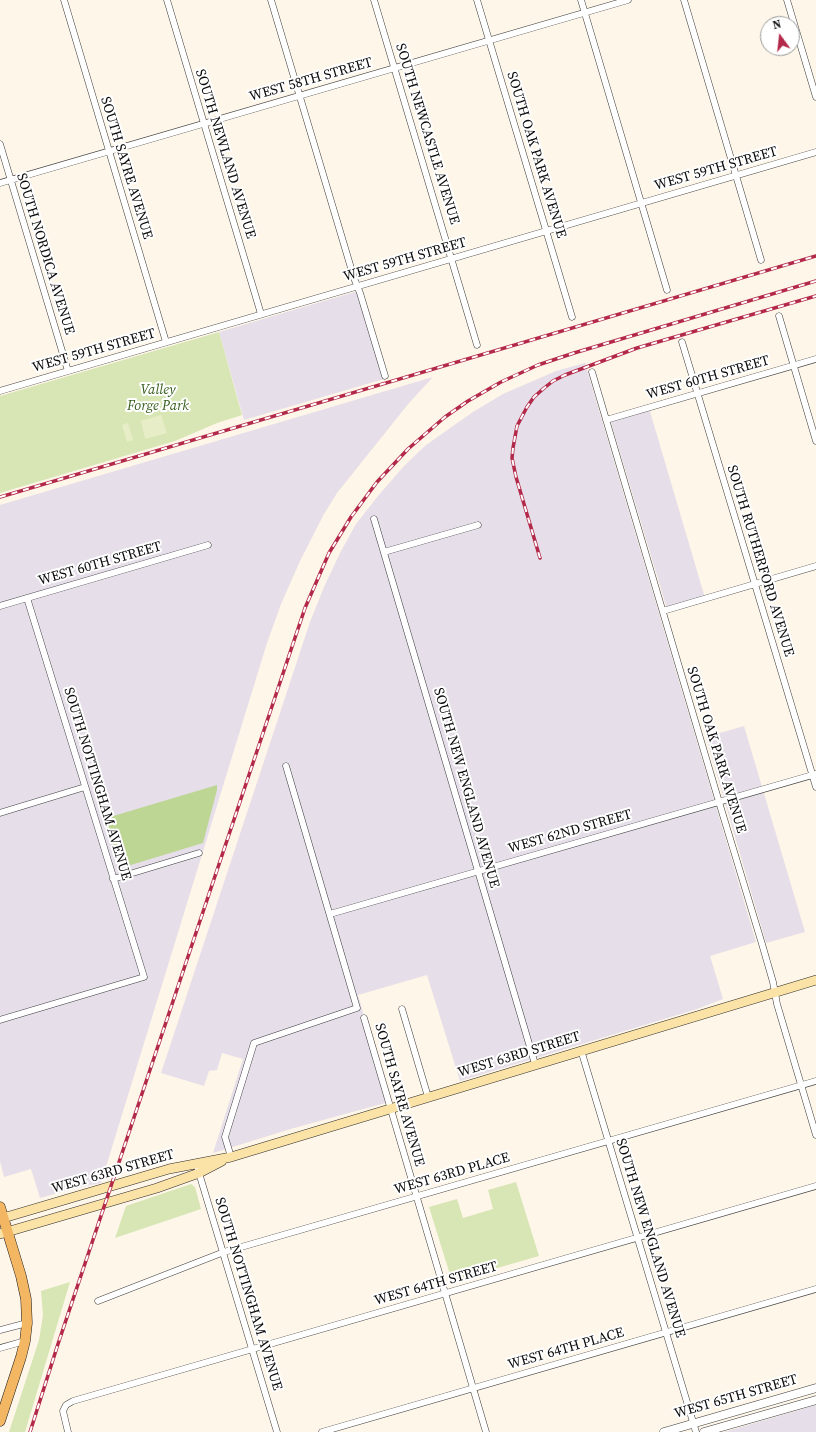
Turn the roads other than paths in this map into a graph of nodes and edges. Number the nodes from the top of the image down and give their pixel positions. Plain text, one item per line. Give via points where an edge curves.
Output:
1 (64, 0) edge
2 (167, 0) edge
3 (271, 0) edge
4 (374, 0) edge
5 (477, 0) edge
6 (581, 0) edge
7 (628, 0) edge
8 (684, 0) edge
9 (787, 0) edge
10 (585, 12) junction
11 (490, 40) junction
12 (394, 68) junction
13 (300, 96) junction
14 (816, 97) edge
15 (204, 124) junction
16 (0, 144) edge
17 (109, 151) junction
18 (816, 152) edge
19 (737, 175) junction
20 (11, 180) junction
21 (0, 183) edge
22 (641, 203) junction
23 (547, 231) junction
24 (451, 259) junction
25 (761, 260) dead end
26 (357, 286) junction
27 (667, 290) dead end
28 (261, 314) junction
29 (779, 316) dead end
30 (572, 317) dead end
31 (166, 342) junction
32 (682, 342) dead end
33 (478, 345) dead end
34 (816, 359) edge
35 (794, 366) junction
36 (68, 371) junction
37 (592, 372) dead end
38 (385, 376) dead end
39 (0, 391) edge
40 (698, 393) junction
41 (606, 420) junction
42 (816, 441) edge
43 (374, 519) dead end
44 (478, 525) dead end
45 (208, 545) dead end
46 (384, 552) junction
47 (816, 566) edge
48 (754, 584) junction
49 (27, 598) junction
50 (0, 606) edge
51 (663, 611) junction
52 (286, 766) dead end
53 (814, 774) edge
54 (85, 787) junction
55 (816, 787) edge
56 (719, 802) junction
57 (0, 813) edge
58 (199, 854) dead end
59 (478, 871) junction
60 (114, 879) junction
61 (330, 914) junction
62 (816, 980) edge
63 (775, 992) junction
64 (402, 1009) dead end
65 (364, 1018) dead end
66 (0, 1020) edge
67 (581, 1050) junction
68 (535, 1064) junction
69 (816, 1081) edge
70 (801, 1086) junction
71 (428, 1097) junction
72 (390, 1108) junction
73 (816, 1135) edge
74 (609, 1141) junction
75 (231, 1157) junction
76 (196, 1163) junction
77 (199, 1173) junction
78 (816, 1186) edge
79 (416, 1197) junction
80 (0, 1207) edge
81 (2, 1219) edge
82 (4, 1232) edge
83 (638, 1238) junction
84 (224, 1252) junction
85 (816, 1289) edge
86 (445, 1294) junction
87 (98, 1301) dead end
88 (27, 1322) junction
89 (0, 1330) edge
90 (666, 1332) junction
91 (25, 1341) junction
92 (0, 1348) edge
93 (252, 1349) junction
94 (15, 1374) junction
95 (473, 1388) junction
96 (816, 1388) edge
97 (816, 1400) edge
98 (0, 1401) edge
99 (0, 1421) edge
100 (693, 1424) junction
101 (68, 1432) edge
102 (277, 1432) edge
103 (322, 1432) edge
104 (486, 1432) edge
105 (664, 1432) edge
106 (696, 1432) edge
107 (704, 1432) edge

1 - 17 street, SOUTH SAYRE AVENUE
2 - 15 street, SOUTH NEWLAND AVENUE
3 - 13 street
4 - 12 street, SOUTH NEWCASTLE AVENUE
5 - 11 street, SOUTH OAK PARK AVENUE
6 - 10 street
7 - 10 street, WEST 58TH STREET
8 - 19 street
9 - 14 street
10 - 11 street, WEST 58TH STREET
10 - 22 street
11 - 12 street, WEST 58TH STREET
11 - 23 street, SOUTH OAK PARK AVENUE
12 - 13 street, WEST 58TH STREET
12 - 24 street, SOUTH NEWCASTLE AVENUE
13 - 15 street, WEST 58TH STREET
13 - 26 street
15 - 17 street, WEST 58TH STREET
15 - 28 street, SOUTH NEWLAND AVENUE
16 - 20 street, SOUTH NORDICA AVENUE
17 - 20 street, WEST 58TH STREET
17 - 31 street, SOUTH SAYRE AVENUE
18 - 19 street, WEST 59TH STREET
19 - 22 street, WEST 59TH STREET
19 - 25 street
20 - 21 street, WEST 58TH STREET
20 - 36 street, SOUTH NORDICA AVENUE
22 - 23 street, WEST 59TH STREET
22 - 27 street
23 - 24 street, WEST 59TH STREET
23 - 30 street, SOUTH OAK PARK AVENUE
24 - 26 street, WEST 59TH STREET
24 - 33 street, SOUTH NEWCASTLE AVENUE
26 - 28 street, WEST 59TH STREET
26 - 38 street
28 - 31 street, WEST 59TH STREET
29 - 35 street
31 - 36 street, WEST 59TH STREET
32 - 40 street, SOUTH RUTHERFORD AVENUE
34 - 35 street, WEST 60TH STREET
35 - 40 street, WEST 60TH STREET
35 - 42 street
36 - 39 street, WEST 59TH STREET
37 - 41 street, SOUTH OAK PARK AVENUE
40 - 41 street, WEST 60TH STREET
40 - 48 street, SOUTH RUTHERFORD AVENUE
41 - 51 street, SOUTH OAK PARK AVENUE
43 - 46 street, SOUTH NEW ENGLAND AVENUE
44 - 46 street
45 - 49 street, WEST 60TH STREET
46 - 59 street, SOUTH NEW ENGLAND AVENUE
47 - 48 street
48 - 51 street
48 - 53 street, SOUTH RUTHERFORD AVENUE
49 - 50 street, WEST 60TH STREET
49 - 54 street, SOUTH NOTTINGHAM AVENUE
51 - 56 street, SOUTH OAK PARK AVENUE
52 - 61 street
53 - 55 street, SOUTH RUTHERFORD AVENUE
53 - 56 street, WEST 62ND STREET
54 - 57 street
54 - 60 street, SOUTH NOTTINGHAM AVENUE
56 - 59 street, WEST 62ND STREET
56 - 63 street, SOUTH OAK PARK AVENUE
58 - 60 street
59 - 61 street, WEST 62ND STREET
59 - 68 street, SOUTH NEW ENGLAND AVENUE
60 - 66 street, SOUTH NOTTINGHAM AVENUE via 144,977
61 - 75 street via 357,1008 254,1043 225,1137
62 - 63 main road, WEST 63RD STREET
63 - 67 main road, WEST 63RD STREET
63 - 70 street, SOUTH OAK PARK AVENUE
64 - 71 street
65 - 72 street, SOUTH SAYRE AVENUE
67 - 68 main road, WEST 63RD STREET
67 - 74 street, SOUTH NEW ENGLAND AVENUE
68 - 71 main road, WEST 63RD STREET
69 - 70 street, WEST 63RD PLACE
70 - 73 street, SOUTH OAK PARK AVENUE
70 - 74 street, WEST 63RD PLACE
71 - 72 main road, WEST 63RD STREET
72 - 75 main road, WEST 63RD STREET
72 - 79 street, SOUTH SAYRE AVENUE
74 - 79 street, WEST 63RD PLACE
74 - 83 street, SOUTH NEW ENGLAND AVENUE
75 - 76 main road, WEST 63RD STREET
75 - 77 main road, WEST 63RD STREET
76 - 77 street, SOUTH NOTTINGHAM AVENUE
76 - 81 main road, WEST 63RD STREET
77 - 82 main road, WEST 63RD STREET via 157,1188
77 - 84 street, SOUTH NOTTINGHAM AVENUE
78 - 83 street, WEST 64TH STREET
79 - 84 street, WEST 63RD PLACE
79 - 86 street, SOUTH SAYRE AVENUE
80 - 81 main road
81 - 82 main road
82 - 88 main road via 22,1276
83 - 86 street, WEST 64TH STREET
83 - 90 street, SOUTH NEW ENGLAND AVENUE
84 - 87 street, WEST 63RD PLACE
84 - 93 street, SOUTH NOTTINGHAM AVENUE
85 - 90 street, WEST 64TH PLACE
86 - 93 street, WEST 64TH STREET
86 - 95 street, SOUTH SAYRE AVENUE
88 - 89 street
88 - 91 main road
90 - 95 street, WEST 64TH PLACE
90 - 100 street, SOUTH NEW ENGLAND AVENUE
91 - 92 street
91 - 94 main road
93 - 101 street, WEST 64TH STREET via 73,1401 64,1408 63,1415
93 - 102 street, SOUTH NOTTINGHAM AVENUE
94 - 98 main road
94 - 99 main road
95 - 103 street, WEST 64TH PLACE
95 - 104 street, SOUTH SAYRE AVENUE
96 - 100 street, WEST 65TH STREET
97 - 107 street, WEST 65TH STREET
100 - 105 street, WEST 65TH STREET
100 - 106 street, SOUTH NEW ENGLAND AVENUE

